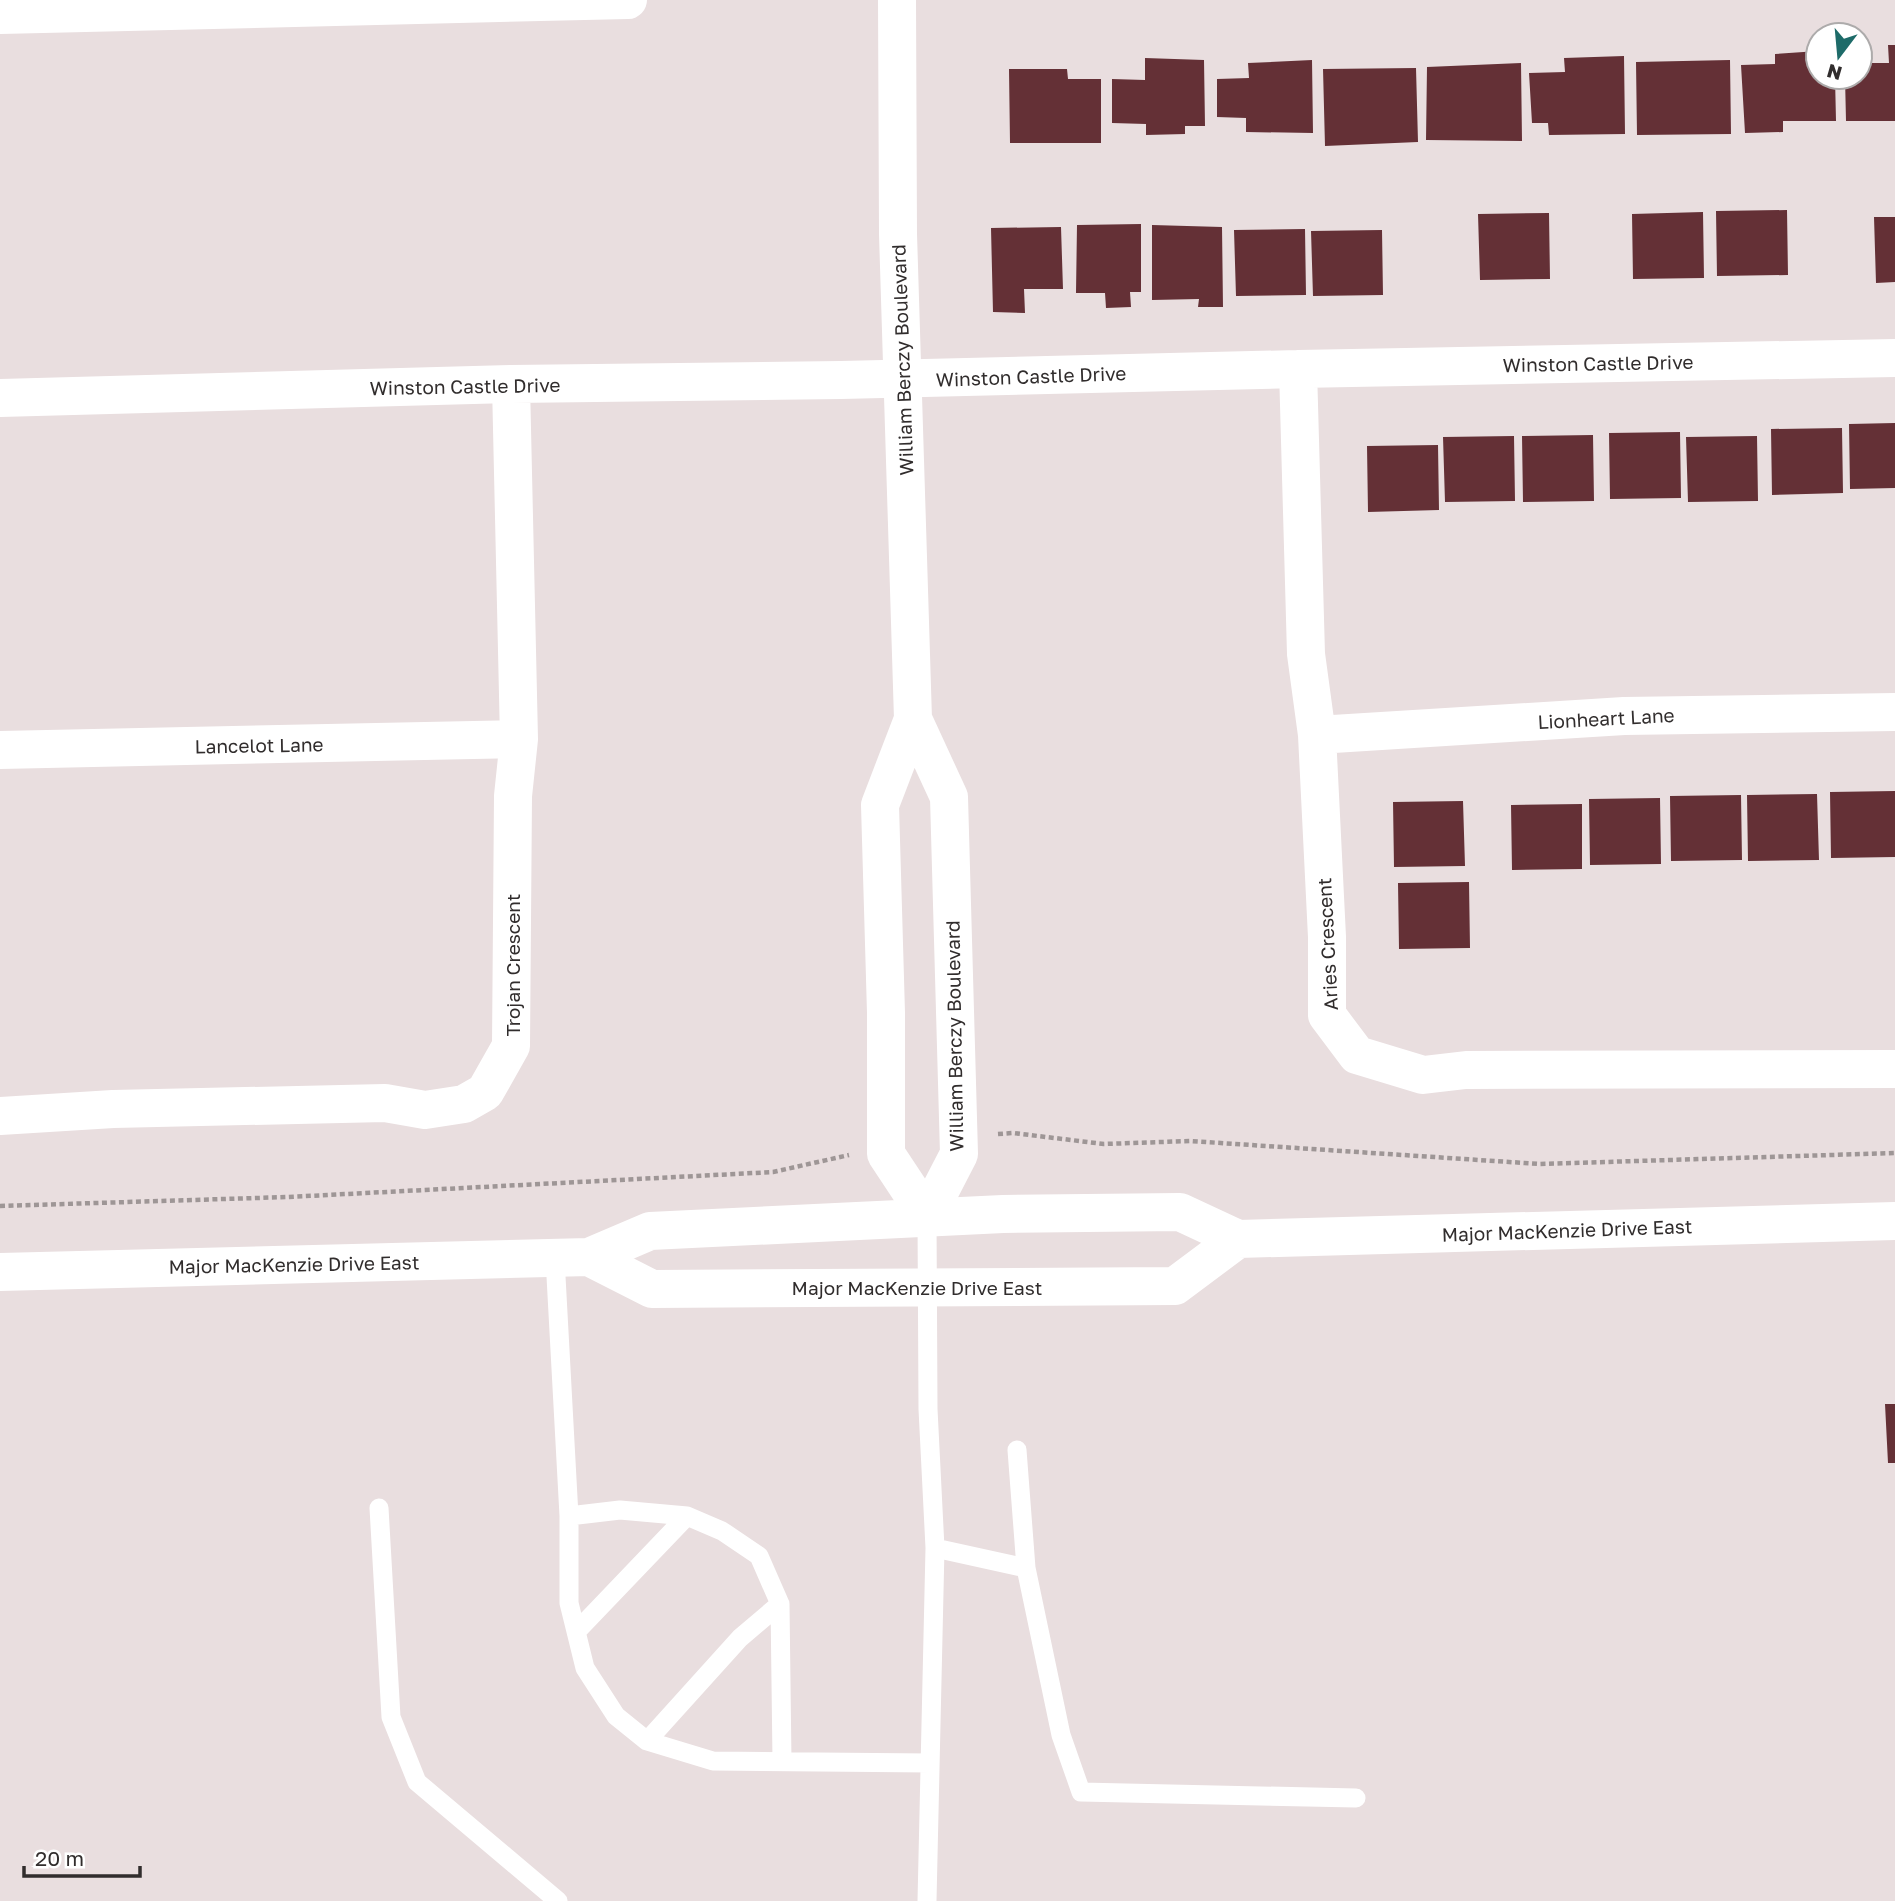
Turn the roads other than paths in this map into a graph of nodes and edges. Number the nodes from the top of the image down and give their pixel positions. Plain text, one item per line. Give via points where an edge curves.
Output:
1 (628, 0) edge
2 (897, 0) edge
3 (0, 15) edge
4 (1895, 358) edge
5 (1298, 369) junction
6 (904, 379) junction
7 (512, 384) junction
8 (0, 398) edge
9 (1895, 712) edge
10 (913, 719) junction
11 (1317, 735) junction
12 (519, 739) junction
13 (0, 750) edge
14 (1895, 1069) edge
15 (0, 1116) edge
16 (928, 1216) junction
17 (1895, 1221) edge
18 (1238, 1239) junction
19 (572, 1257) junction
20 (0, 1272) edge
21 (928, 1287) junction
22 (1017, 1450) dead end
23 (379, 1508) dead end
24 (569, 1516) junction
25 (687, 1516) junction
26 (935, 1548) junction
27 (1026, 1568) junction
28 (780, 1604) junction
29 (576, 1632) junction
30 (647, 1741) junction
31 (782, 1761) junction
32 (930, 1763) junction
33 (1356, 1798) dead end
34 (558, 1901) edge
35 (927, 1901) edge

1 - 3 street
2 - 6 street, William Berczy Boulevard
4 - 5 street, Winston Castle Drive
5 - 6 street, Winston Castle Drive
5 - 11 street, Aries Crescent via 1306,654
6 - 7 street, Winston Castle Drive
6 - 10 street, William Berczy Boulevard
7 - 8 street, Winston Castle Drive
7 - 12 street, Trojan Crescent
9 - 11 street, Lionheart Lane via 1624,716
10 - 16 street, William Berczy Boulevard via 949,797 950,810 959,1154
10 - 16 street, William Berczy Boulevard via 880,805 886,1154
11 - 14 street, Aries Crescent via 1327,1015 1357,1055 1423,1075 1466,1070
12 - 13 street, Lancelot Lane
12 - 15 street, Trojan Crescent via 513,796 511,1046 485,1092 464,1104 425,1110 386,1103
16 - 18 street, Major MacKenzie Drive East via 1180,1212
16 - 19 street, Major MacKenzie Drive East via 650,1231
16 - 21 lane
17 - 18 street, Major MacKenzie Drive East
18 - 21 street, Major MacKenzie Drive East via 1175,1286
19 - 20 street, Major MacKenzie Drive East
19 - 21 street, Major MacKenzie Drive East via 652,1289
19 - 24 lane
21 - 26 lane
22 - 27 lane
23 - 34 lane via 391,1717 417,1782
24 - 25 lane via 620,1510
24 - 29 lane via 569,1603
25 - 28 lane via 722,1531 759,1556
25 - 29 lane
26 - 27 lane
26 - 32 lane
27 - 33 lane via 1060,1735 1081,1792
28 - 30 lane via 740,1638
28 - 31 lane
29 - 30 lane via 585,1668 610,1707
30 - 31 lane via 713,1761
31 - 32 lane
32 - 35 lane

